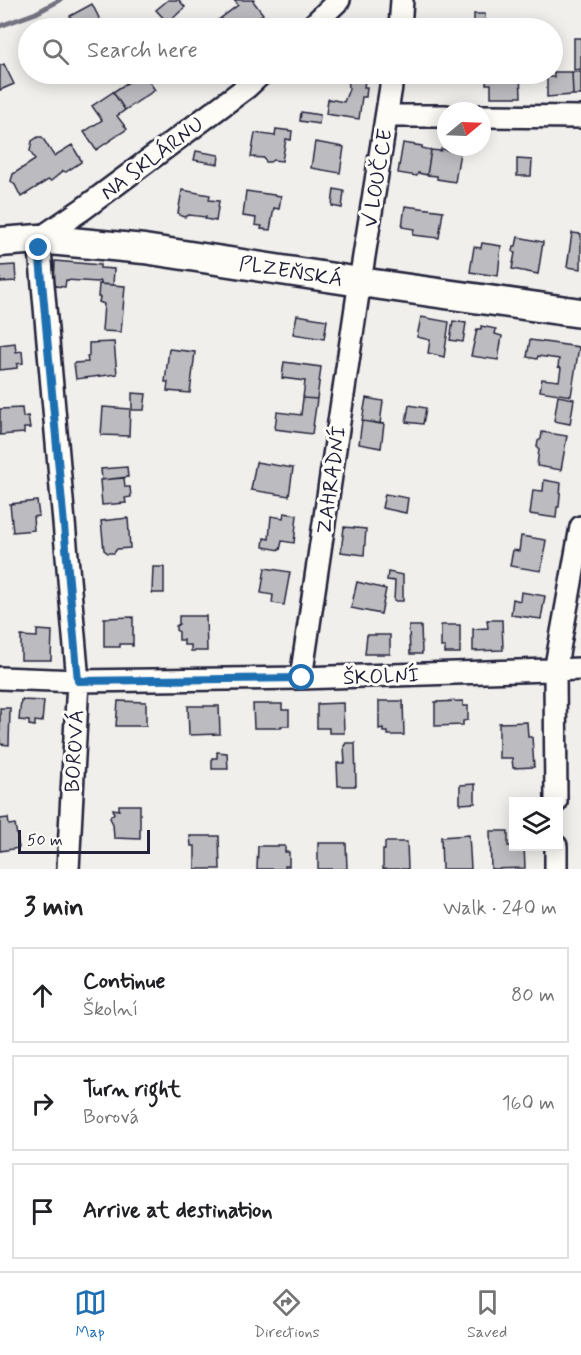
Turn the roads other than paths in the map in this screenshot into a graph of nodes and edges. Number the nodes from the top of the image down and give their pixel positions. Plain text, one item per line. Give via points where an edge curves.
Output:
1 (339, 0) edge
2 (402, 0) edge
3 (320, 18) edge
4 (401, 18) edge
5 (250, 84) edge
6 (392, 84) edge
7 (387, 116) junction
8 (437, 116) edge
9 (491, 117) edge
10 (581, 117) edge
11 (39, 239) junction
12 (0, 242) edge
13 (360, 282) junction
14 (581, 313) edge
15 (581, 527) edge
16 (581, 669) edge
17 (555, 671) junction
18 (0, 678) edge
19 (302, 678) junction
20 (78, 681) junction
21 (556, 797) edge
22 (556, 851) edge
23 (68, 869) edge
24 (556, 869) edge

1 - 3 street
2 - 4 street
5 - 11 street, NA SKLÁRNU
6 - 7 street, V LOUČCE
7 - 8 street
7 - 13 street, V LOUČCE
9 - 10 street
11 - 12 main road, PLZEŇSKÁ
11 - 13 main road, PLZEŇSKÁ via 144,249
11 - 20 street, BOROVÁ
13 - 14 main road, PLZEŇSKÁ
13 - 19 street, ZAHRADNÍ
15 - 17 street
16 - 17 street, ŠKOLNÍ
17 - 19 street, ŠKOLNÍ
17 - 21 street
18 - 20 street, ŠKOLNÍ
19 - 20 street, ŠKOLNÍ
20 - 23 street, BOROVÁ
22 - 24 street

